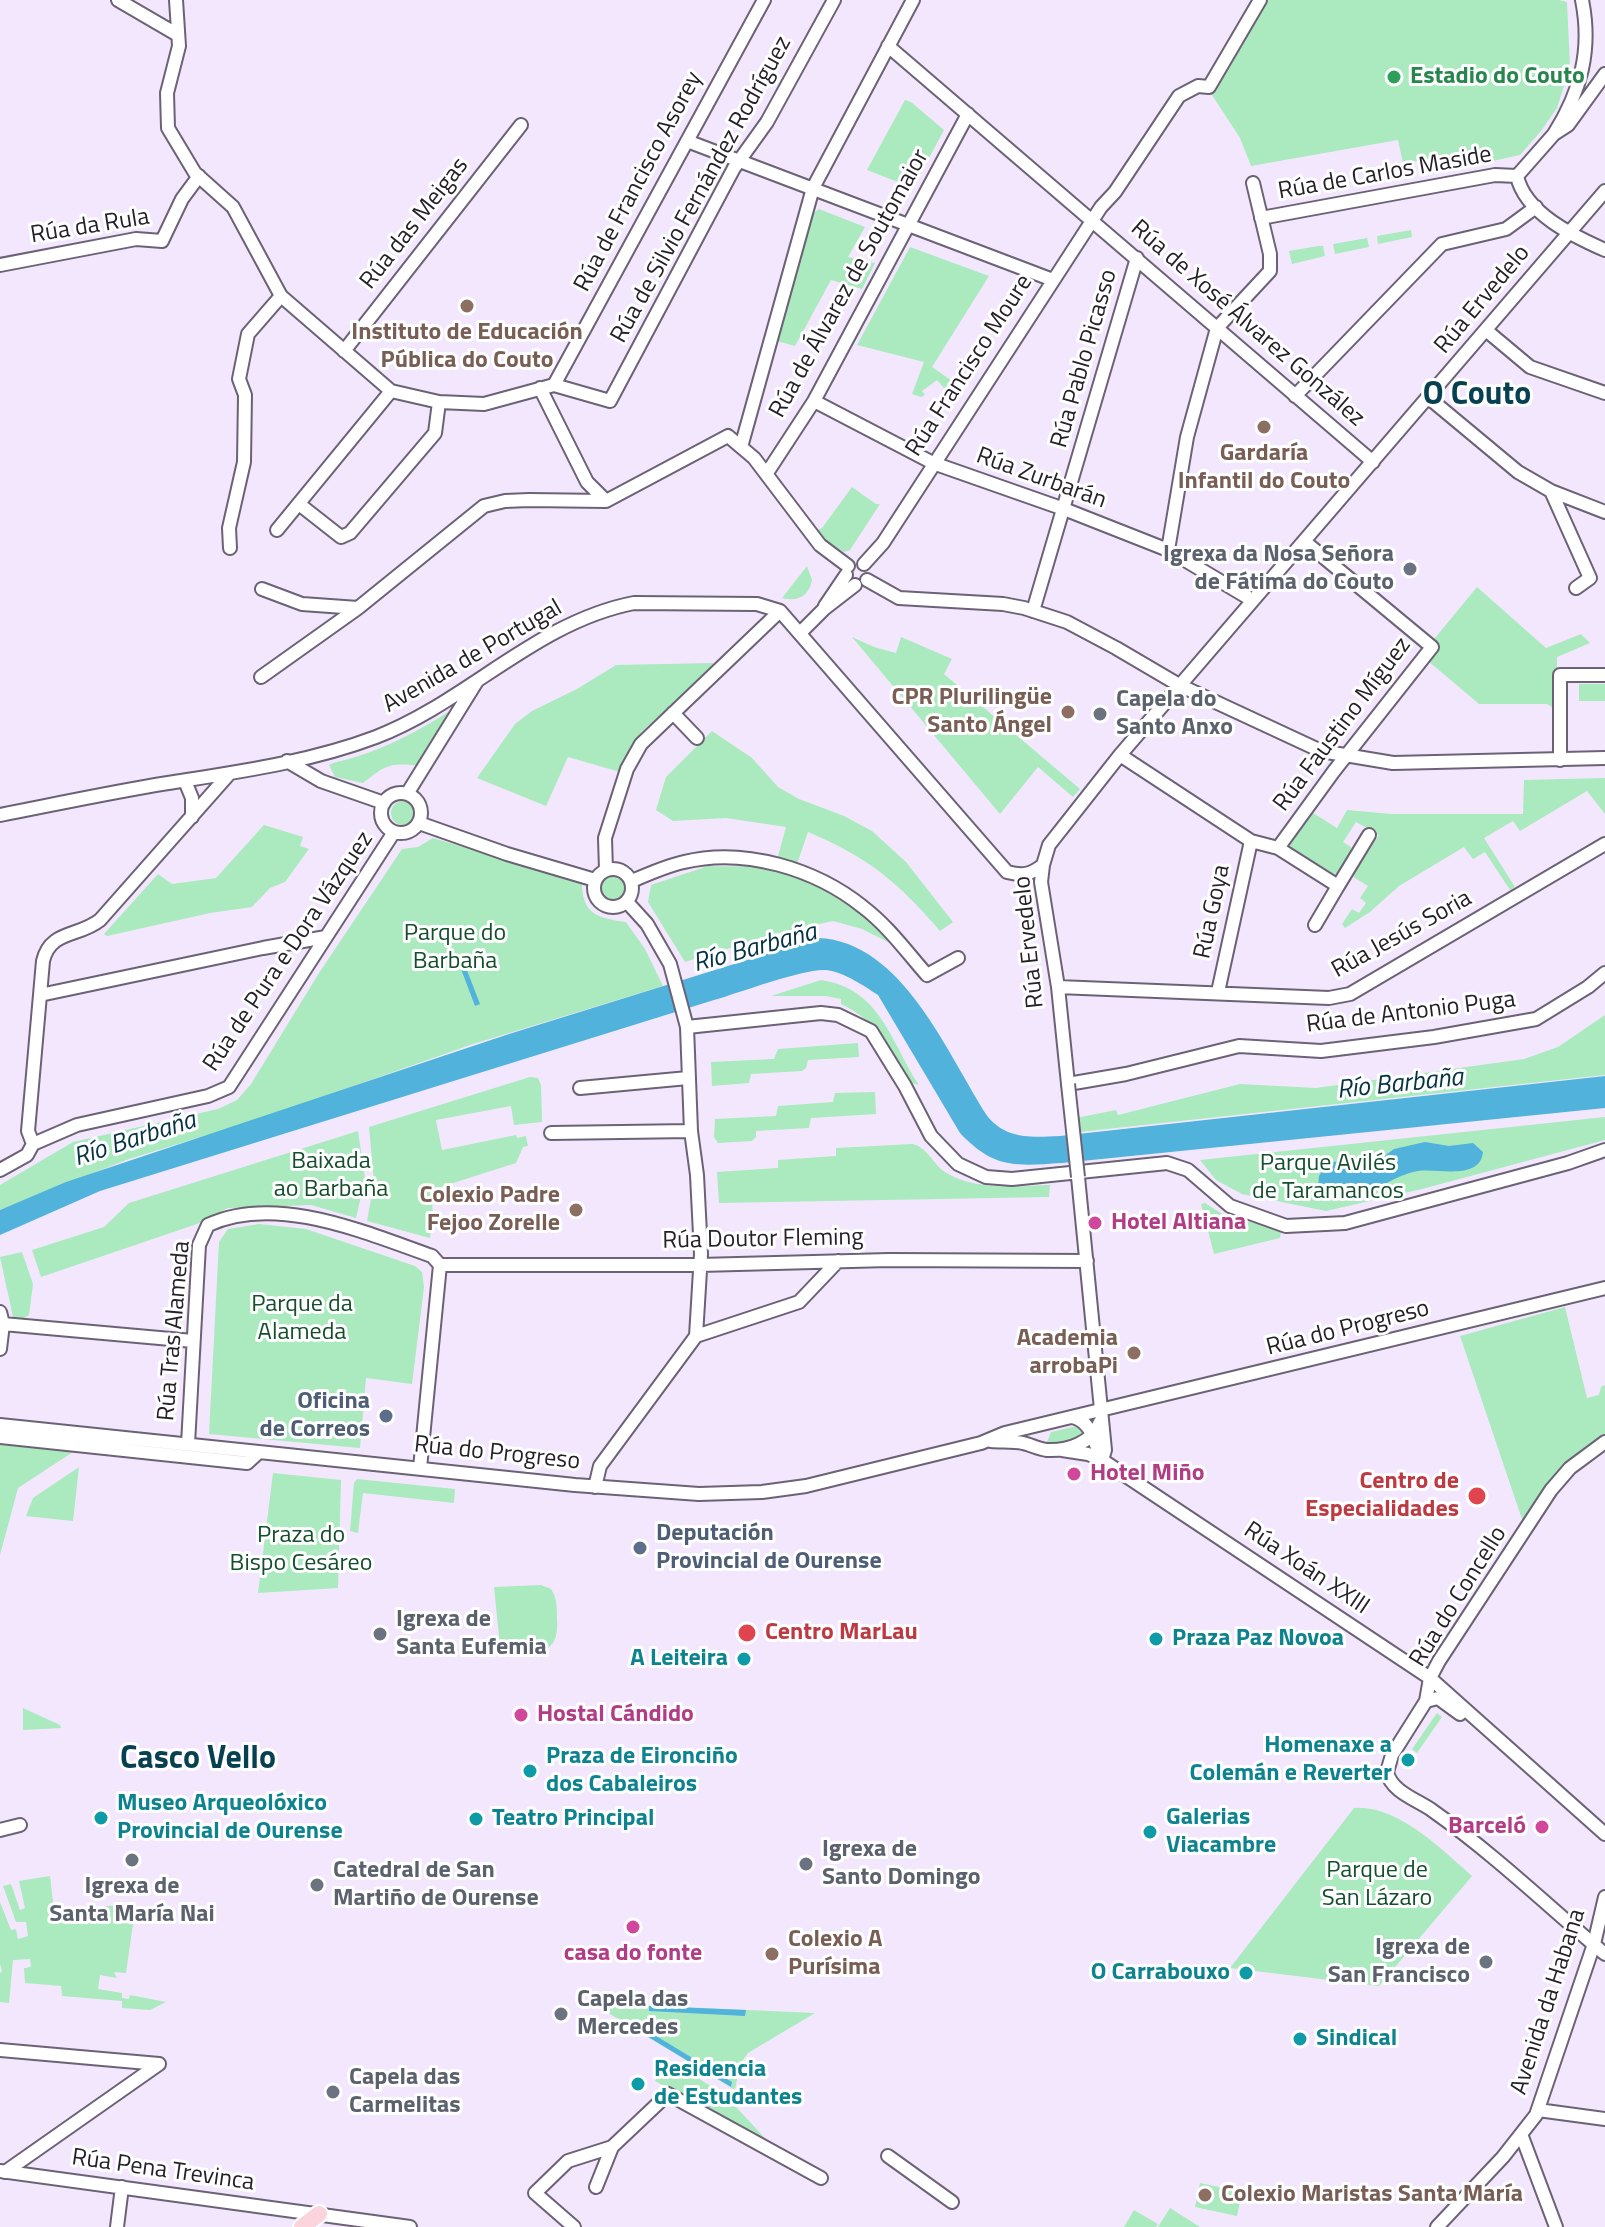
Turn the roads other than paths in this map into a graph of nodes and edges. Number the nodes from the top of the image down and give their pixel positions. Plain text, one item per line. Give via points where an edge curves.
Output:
1 (118, 0) edge
2 (176, 0) edge
3 (764, 0) edge
4 (834, 0) edge
5 (913, 0) edge
6 (1260, 0) edge
7 (1582, 0) edge
8 (178, 35) junction
9 (888, 46) junction
10 (1605, 74) edge
11 (968, 114) junction
12 (521, 125) dead end
13 (1554, 134) junction
14 (687, 141) junction
15 (740, 161) junction
16 (199, 176) junction
17 (1517, 176) junction
18 (1253, 183) dead end
19 (813, 188) junction
20 (1605, 191) edge
21 (1536, 207) junction
22 (1261, 218) junction
23 (1092, 219) junction
24 (909, 225) junction
25 (1570, 233) junction
26 (1605, 250) edge
27 (1137, 258) junction
28 (0, 265) edge
29 (1053, 280) junction
30 (281, 296) junction
31 (1217, 328) junction
32 (1487, 331) junction
33 (344, 351) junction
34 (554, 385) junction
35 (540, 388) junction
36 (391, 391) junction
37 (1605, 393) edge
38 (1295, 396) junction
39 (1429, 398) junction
40 (814, 401) junction
41 (439, 402) junction
42 (741, 447) junction
43 (1373, 462) junction
44 (933, 463) junction
45 (767, 473) junction
46 (1551, 491) junction
47 (606, 501) junction
48 (299, 504) junction
49 (1064, 509) junction
50 (1605, 512) edge
51 (277, 530) dead end
52 (1304, 541) junction
53 (230, 548) dead end
54 (1168, 550) junction
55 (864, 564) junction
56 (847, 570) junction
57 (861, 583) junction
58 (1576, 588) dead end
59 (262, 589) dead end
60 (1252, 600) junction
61 (358, 608) junction
62 (824, 609) junction
63 (780, 611) junction
64 (1033, 611) junction
65 (800, 633) junction
66 (1605, 675) edge
67 (261, 677) dead end
68 (478, 680) junction
69 (1179, 685) junction
70 (462, 689) junction
71 (464, 704) junction
72 (673, 713) junction
73 (697, 738) dead end
74 (326, 752) junction
75 (1120, 755) junction
76 (308, 757) junction
77 (1347, 757) junction
78 (1603, 759) edge
79 (1560, 760) junction
80 (287, 761) junction
81 (230, 773) junction
82 (318, 776) junction
83 (208, 777) junction
84 (185, 781) junction
85 (407, 794) junction
86 (204, 803) junction
87 (384, 803) junction
88 (0, 815) edge
89 (192, 817) junction
90 (419, 823) junction
91 (394, 832) junction
92 (1369, 835) dead end
93 (1251, 841) junction
94 (1605, 844) edge
95 (1278, 848) junction
96 (1043, 865) junction
97 (606, 870) junction
98 (595, 880) junction
99 (632, 881) junction
100 (1338, 886) junction
101 (627, 902) junction
102 (1315, 925) dead end
103 (326, 937) junction
104 (958, 958) dead end
105 (1605, 973) edge
106 (1058, 987) junction
107 (1218, 992) junction
108 (40, 995) junction
109 (687, 1027) junction
110 (688, 1078) junction
111 (1068, 1084) junction
112 (580, 1088) dead end
113 (691, 1131) junction
114 (551, 1133) dead end
115 (33, 1144) junction
116 (1605, 1150) edge
117 (0, 1170) edge
118 (838, 1261) junction
119 (1087, 1261) junction
120 (440, 1265) junction
121 (700, 1265) junction
122 (1605, 1288) edge
123 (1, 1318) edge
124 (696, 1336) junction
125 (193, 1341) junction
126 (0, 1349) edge
127 (1100, 1415) junction
128 (1068, 1418) junction
129 (0, 1425) edge
130 (1092, 1436) junction
131 (0, 1437) edge
132 (986, 1441) junction
133 (1605, 1442) edge
134 (188, 1444) junction
135 (1055, 1450) junction
136 (259, 1452) junction
137 (1102, 1460) junction
138 (420, 1468) junction
139 (595, 1487) junction
140 (1430, 1678) junction
141 (1426, 1701) junction
142 (1480, 1722) junction
143 (20, 1825) dead end
144 (0, 1830) edge
145 (1605, 1834) edge
146 (1605, 1897) edge
147 (1599, 1924) junction
148 (1605, 1936) edge
149 (1594, 1944) junction
150 (1605, 1954) edge
151 (0, 2050) edge
152 (0, 2057) edge
153 (1538, 2110) junction
154 (1605, 2119) edge
155 (1521, 2134) junction
156 (612, 2147) junction
157 (888, 2156) dead end
158 (2, 2172) edge
159 (821, 2178) dead end
160 (122, 2187) junction
161 (596, 2187) dead end
162 (952, 2202) dead end
163 (319, 2214) junction
164 (117, 2227) edge
165 (302, 2227) edge
166 (410, 2227) edge
167 (574, 2227) edge
168 (1437, 2227) edge
169 (1556, 2227) edge

1 - 8 street
2 - 8 street
3 - 14 street, Rúa de Francisco Asorey
4 - 15 street, Rúa de Silvio Fernández Rodríguez
5 - 9 street
6 - 23 street, Rúa Francisco Moure via 1209,87 1198,86 1179,96
7 - 13 street via 1585,66
8 - 16 street via 167,93 168,128
9 - 11 street, Rúa de Xosé Álvarez González
9 - 19 street
10 - 13 street via 1568,125
11 - 23 street, Rúa de Xosé Álvarez González
11 - 24 street, Rúa de Álvarez de Soutomaior
12 - 33 street, Rúa das Meigas
13 - 17 street
14 - 15 street
14 - 34 street, Rúa de Francisco Asorey
15 - 19 street
15 - 34 street, Rúa de Silvio Fernández Rodríguez via 610,401
16 - 28 street, Rúa da Rula via 162,241 136,239
16 - 30 street via 233,207
17 - 21 street via 1522,192
17 - 22 street, Rúa de Carlos Maside via 1495,175
18 - 22 street
19 - 24 street
19 - 42 street
20 - 25 street, Rúa Ervedelo
21 - 25 street
21 - 38 street via 1506,229 1442,244
22 - 31 street via 1270,271
23 - 27 street, Rúa de Xosé Álvarez González
23 - 29 street, Rúa Francisco Moure
24 - 29 street
24 - 40 street, Rúa de Álvarez de Soutomaior
25 - 26 street
25 - 32 street, Rúa Ervedelo
27 - 31 street, Rúa de Xosé Álvarez González
27 - 49 street, Rúa Pablo Picasso
29 - 44 street, Rúa Francisco Moure
30 - 33 street
30 - 53 street via 248,334 239,379 245,395 244,462 229,528
31 - 38 street, Rúa de Xosé Álvarez González
31 - 54 street via 1187,437
32 - 37 street via 1530,367
32 - 39 street, Rúa Ervedelo
33 - 36 street
34 - 35 street
35 - 41 street via 484,404
35 - 47 street via 587,482
36 - 41 street
36 - 48 street
38 - 43 street, Rúa de Xosé Álvarez González
39 - 43 street, Rúa Ervedelo
39 - 46 street via 1518,472
40 - 44 street, Rúa Zurbarán
40 - 45 street, Rúa de Álvarez de Soutomaior
41 - 48 street via 435,433 350,533 341,537
42 - 45 street
42 - 47 street via 728,436
43 - 52 street, Rúa Ervedelo
44 - 49 street, Rúa Zurbarán
44 - 55 street, Rúa Francisco Moure
45 - 56 street via 820,545
46 - 50 street
46 - 58 street via 1590,578
47 - 61 street via 529,500 484,506
48 - 51 street
49 - 54 street, Rúa Zurbarán
49 - 64 street, Rúa Pablo Picasso
52 - 60 street, Rúa Ervedelo
52 - 77 street, Rúa Faustino Míguez via 1432,647
54 - 60 street, Rúa Zurbarán
55 - 56 street
55 - 57 street via 869,574
56 - 57 street via 850,582
56 - 62 street
57 - 62 street
57 - 64 street via 899,598 1003,604
59 - 61 street via 302,604
60 - 69 street, Rúa Ervedelo
61 - 67 street
62 - 65 street
63 - 65 street
63 - 68 street, Avenida de Portugal via 757,604 619,606 564,627
63 - 72 street
64 - 69 street via 1067,622
65 - 96 street via 1007,872 1020,876
66 - 79 street via 1560,675
68 - 70 street, Avenida de Portugal
68 - 71 street
69 - 75 street, Rúa Ervedelo
69 - 77 street via 1321,751
70 - 71 street
70 - 74 street, Avenida de Portugal via 389,731
71 - 85 street
72 - 73 street
72 - 97 street via 641,744 627,769 605,838
74 - 76 street, Avenida de Portugal
74 - 82 street
75 - 93 street
75 - 96 street, Rúa Ervedelo via 1049,845
76 - 80 street, Avenida de Portugal
76 - 82 street
77 - 79 street via 1393,763
77 - 95 street, Rúa Faustino Míguez
78 - 79 street
80 - 81 street, Avenida de Portugal
80 - 82 street
81 - 83 street, Avenida de Portugal
81 - 86 street
82 - 87 street
83 - 84 street, Avenida de Portugal
83 - 86 street
84 - 88 street, Avenida de Portugal
84 - 89 street
85 - 87 street, Rúa de Pura e Dora Vázquez via 394,794
85 - 90 street via 420,806
86 - 89 street
87 - 91 street, Rúa de Pura e Dora Vázquez via 382,820
89 - 108 street via 100,920 53,941 45,954
90 - 91 street, Rúa de Pura e Dora Vázquez via 408,832
90 - 98 street
91 - 103 street, Rúa de Pura e Dora Vázquez
92 - 100 street
93 - 95 street
93 - 107 street, Rúa Goya
94 - 107 street, Rúa Jesús Soria via 1350,994 1329,998
95 - 100 street
96 - 106 street, Rúa Ervedelo via 1043,899
97 - 98 street
97 - 99 street via 621,870
98 - 101 street via 595,895 605,906
99 - 101 street
99 - 104 street via 693,860 728,858 775,865 817,879 855,901 885,926 927,975
100 - 102 street
101 - 109 street via 670,964
103 - 108 street
103 - 115 street, Rúa de Pura e Dora Vázquez via 229,1087 77,1125
105 - 111 street, Rúa de Antonio Puga via 1536,1019 1321,1051 1239,1046
106 - 107 street, Rúa Jesús Soria
106 - 111 street, Rúa Ervedelo
108 - 115 street via 28,1131
109 - 110 street
109 - 116 street via 838,1015 871,1031 931,1136 958,1164 986,1177 1012,1179 1167,1163 1188,1170 1230,1206 1286,1226 1345,1223
110 - 112 street
110 - 113 street
111 - 119 street, Rúa Ervedelo, bridge
113 - 114 street
113 - 121 street
115 - 117 street, Rúa de Pura e Dora Vázquez via 27,1155
118 - 119 street, Rúa Doutor Fleming
118 - 121 street, Rúa Doutor Fleming
118 - 124 street via 799,1302
119 - 127 street, Rúa Ervedelo
120 - 121 street, Rúa Doutor Fleming
120 - 125 street, Rúa Tras Alameda via 432,1256 310,1216 257,1215 216,1222 208,1225 199,1245
120 - 138 street
121 - 124 street
122 - 127 street, Rúa do Progreso
123 - 125 street
123 - 126 street
124 - 139 street via 600,1466
125 - 134 street, Rúa Tras Alameda
127 - 128 street, Rúa do Progreso
127 - 130 street
127 - 137 street
128 - 130 street via 1085,1421
128 - 132 street, Rúa do Progreso
128 - 135 street via 1042,1436
129 - 134 street, Rúa do Progreso
130 - 135 street
130 - 137 street
131 - 136 street via 247,1463
132 - 135 street, Rúa do Progreso
132 - 139 street, Rúa do Progreso via 762,1492
133 - 140 street, Rúa do Concello via 1551,1490
134 - 136 street, Rúa do Progreso
135 - 137 street, Rúa Xoán XXIII
136 - 138 street, Rúa do Progreso
137 - 140 street, Rúa Xoán XXIII
138 - 139 street, Rúa do Progreso
140 - 141 street, Rúa do Concello
140 - 142 street, Rúa Xoán XXIII
141 - 142 street, Rúa Xoán XXIII via 1438,1698
141 - 149 street, Rúa do Concello via 1392,1755 1388,1778
142 - 145 street, Rúa Xoán XXIII
143 - 144 street
146 - 147 street, Avenida da Habana
147 - 148 street
147 - 149 street, Avenida da Habana
149 - 150 street
149 - 153 street, Avenida da Habana
151 - 152 street
151 - 158 street via 159,2064
153 - 154 street
153 - 155 street, Avenida da Habana
155 - 168 street, Avenida da Habana
155 - 169 street
156 - 159 street via 668,2094
156 - 161 street
156 - 167 street via 568,2161 535,2193
157 - 162 street
158 - 160 street, Rúa Pena Trevinca
160 - 163 street, Rúa Pena Trevinca
160 - 164 street
163 - 165 main road
163 - 166 street, Rúa Pena Trevinca

